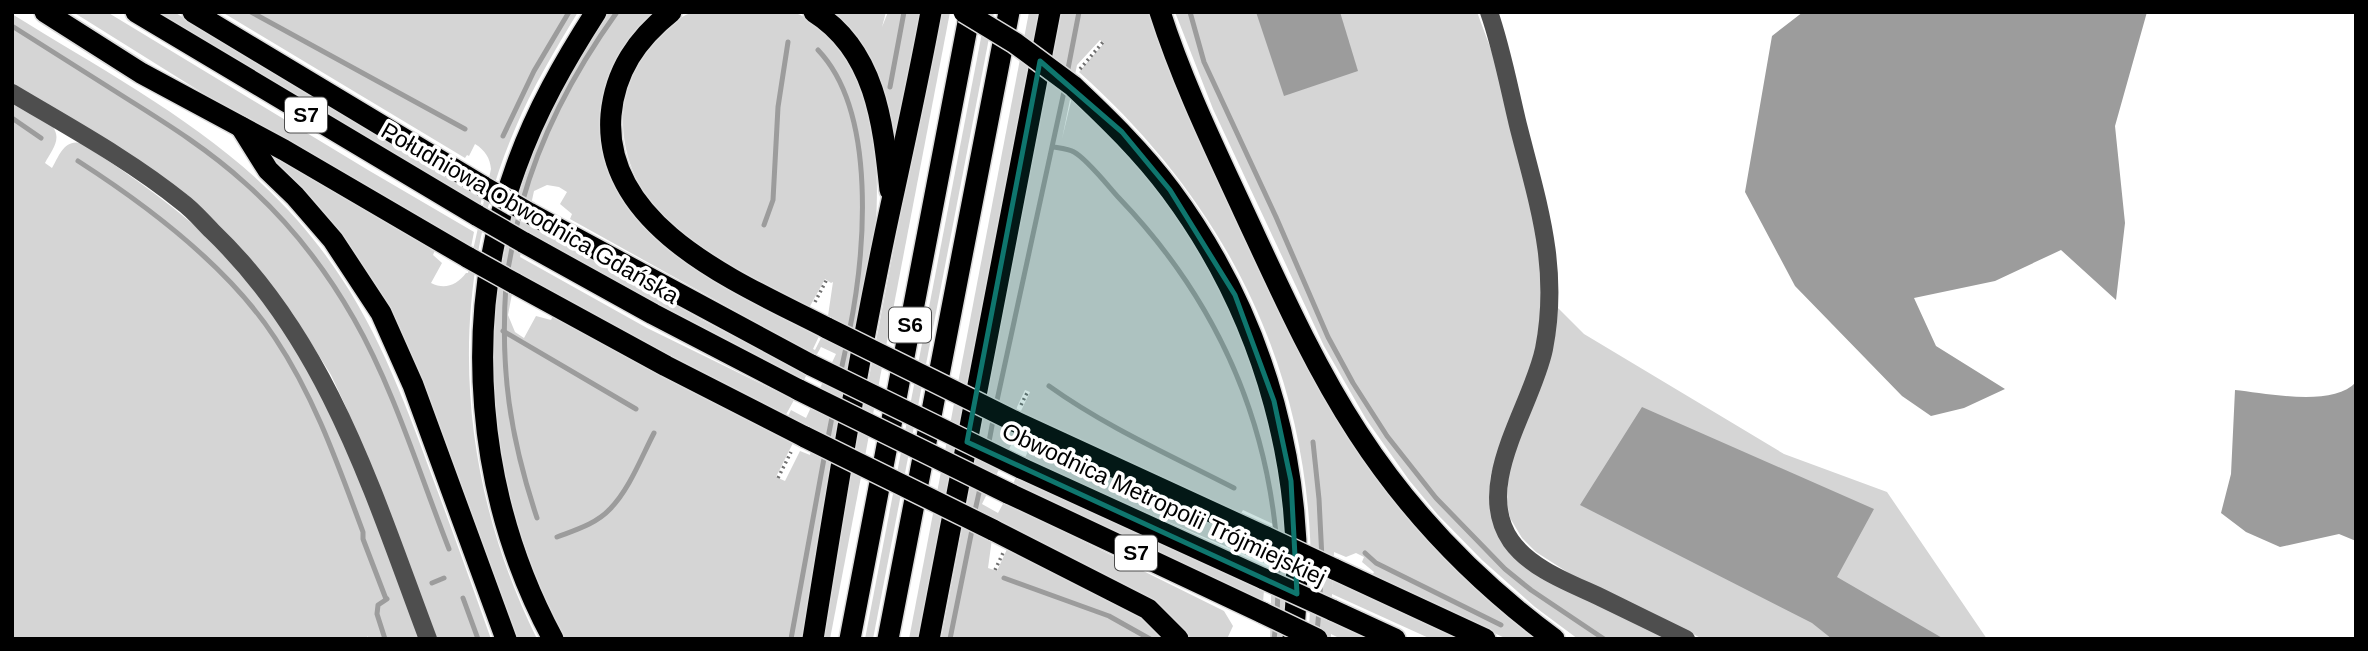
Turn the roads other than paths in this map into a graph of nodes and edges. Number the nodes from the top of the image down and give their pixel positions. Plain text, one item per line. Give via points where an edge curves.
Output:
1 (45, 12) edge
2 (136, 12) edge
3 (193, 12) edge
4 (596, 12) edge
5 (671, 12) edge
6 (814, 12) edge
7 (931, 12) edge
8 (964, 12) edge
9 (970, 12) edge
10 (1009, 12) edge
11 (1050, 12) edge
12 (1160, 12) edge
13 (1489, 12) edge
14 (12, 93) edge
15 (241, 127) junction
16 (891, 204) junction
17 (912, 416) joint
18 (428, 639) edge
19 (506, 639) edge
20 (553, 639) edge
21 (813, 639) edge
22 (850, 639) edge
23 (888, 639) edge
24 (929, 639) edge
25 (1178, 639) edge
26 (1293, 639) edge
27 (1317, 639) edge
28 (1395, 639) edge
29 (1485, 639) edge
30 (1554, 639) edge
31 (1686, 639) edge

1 - 15 highway via 141,73
2 - 27 highway, Południowa Obwodnica Gdańska / S7, bridge via 478,216 653,314 907,444
3 - 17 highway, Południowa Obwodnica Gdańska / S7, bridge via 529,213
4 - 20 highway via 560,69 516,167 494,246 483,337 485,411 496,486 520,568
5 - 29 highway, bridge via 637,45 616,83 612,136 626,185 647,214 684,248 827,328
6 - 16 highway via 851,46 872,85 881,115
7 - 16 highway
8 - 26 highway, bridge via 1076,77 1170,190 1235,295 1275,401 1291,481 1298,568
9 - 22 highway, S6
10 - 23 highway, S6
11 - 24 highway
12 - 30 highway via 1196,106 1261,249 1308,347 1358,433 1388,477 1447,546
13 - 31 lane via 1542,216 1551,277 1539,369 1505,456 1497,491 1502,522 1511,541 1532,561
14 - 18 lane via 183,202 274,300 326,384 353,441
15 - 19 highway via 268,170 332,240 381,313 413,385
15 - 25 highway, bridge via 799,442 993,530 1148,609
16 - 21 highway
17 - 28 highway, Obwodnica Metropolii Trójmiejskiej / S7, bridge

